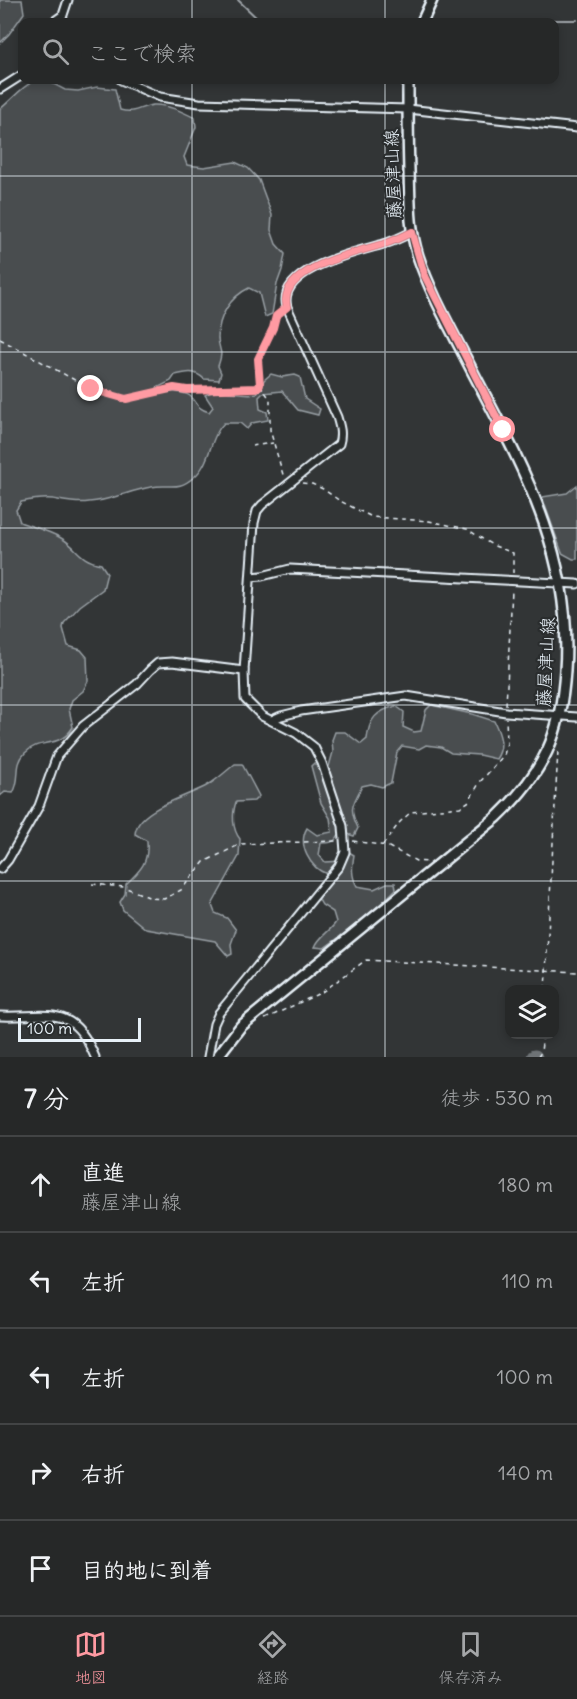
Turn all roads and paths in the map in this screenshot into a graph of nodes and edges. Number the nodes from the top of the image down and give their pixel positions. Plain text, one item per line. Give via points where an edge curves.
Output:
1 (68, 0) edge
2 (432, 0) edge
3 (59, 18) edge
4 (424, 18) edge
5 (18, 78) edge
6 (130, 84) edge
7 (408, 84) edge
8 (0, 89) edge
9 (408, 109) junction
10 (577, 128) edge
11 (412, 232) junction
12 (287, 307) junction
13 (0, 339) edge
14 (260, 385) junction
15 (274, 443) junction
16 (252, 446) dead end
17 (289, 483) junction
18 (251, 577) junction
19 (513, 580) junction
20 (561, 583) junction
21 (577, 584) edge
22 (244, 671) junction
23 (506, 712) junction
24 (559, 716) junction
25 (577, 717) edge
26 (272, 720) junction
27 (555, 735) junction
28 (346, 841) junction
29 (383, 844) junction
30 (437, 866) junction
31 (0, 869) edge
32 (92, 884) dead end
33 (546, 970) junction
34 (577, 972) edge
35 (545, 985) edge
36 (0, 1016) edge
37 (262, 1020) dead end
38 (543, 1039) edge
39 (95, 1057) edge
40 (208, 1057) edge
41 (217, 1057) edge
42 (538, 1057) edge

1 - 3 street
2 - 4 main road
5 - 8 street
6 - 9 street via 160,97 199,103
7 - 9 main road, 藤屋津山線
9 - 10 street
9 - 11 main road, 藤屋津山線
11 - 12 street via 315,268 286,291
11 - 20 main road, 藤屋津山線 via 424,274 535,498 549,532
12 - 14 path via 276,316 258,359
12 - 17 street via 341,430 339,444
13 - 14 path via 91,389 126,399 174,388 253,390
14 - 15 path via 270,399
15 - 16 path
15 - 17 path via 281,472
17 - 18 street via 257,511
17 - 19 path via 312,484 372,517 429,521 474,532 513,553
18 - 19 street via 290,569
18 - 22 street
19 - 20 street
19 - 23 path
20 - 21 street
20 - 24 main road, 藤屋津山線 via 567,639
22 - 26 street via 246,699 258,713
22 - 31 street via 163,662 150,669 137,684 83,726 57,756 39,806
23 - 24 street
23 - 26 street via 406,696 301,711
23 - 29 path via 504,755 468,802 460,807 411,812
24 - 25 street
24 - 27 main road, 藤屋津山線
26 - 28 street via 314,747
27 - 30 main road, 藤屋津山線 via 546,757 520,795
27 - 33 path via 557,778
28 - 29 path
28 - 32 path via 234,846 204,862 181,890 164,899 124,887
28 - 40 street via 339,866 219,1013
29 - 30 path via 416,861
30 - 41 main road, 藤屋津山線 via 241,1026
33 - 34 path
33 - 35 path
33 - 37 path via 366,960 322,992
36 - 39 street via 63,1017 84,1035
38 - 42 path

